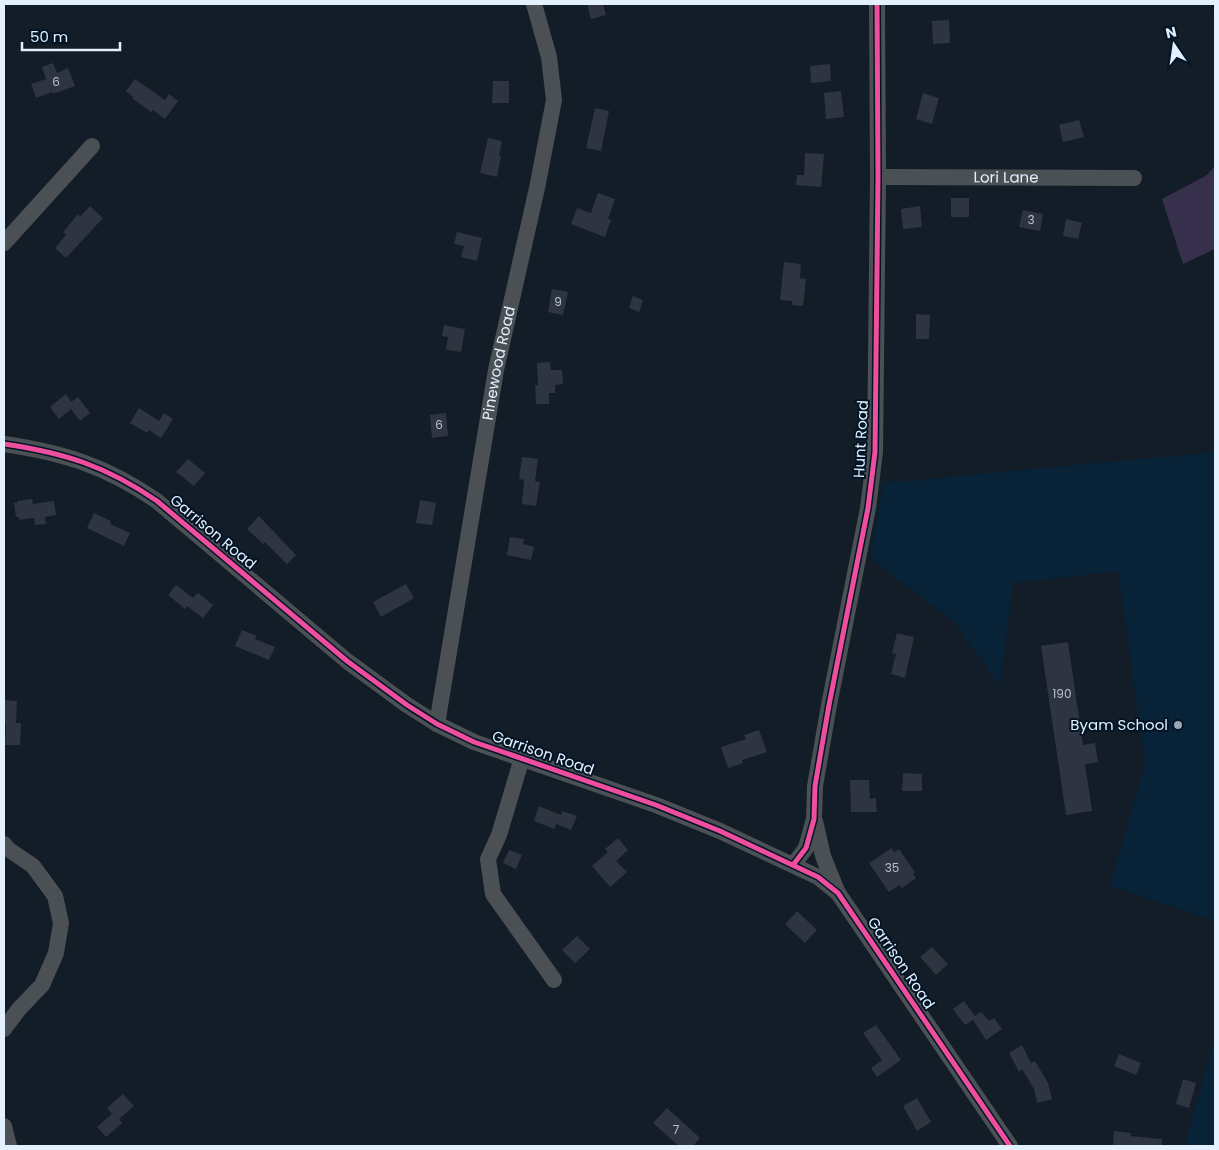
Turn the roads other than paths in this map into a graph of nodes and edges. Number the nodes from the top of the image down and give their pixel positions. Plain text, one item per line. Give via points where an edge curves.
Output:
1 (534, 4) edge
2 (877, 4) edge
3 (92, 146) dead end
4 (878, 177) junction
5 (1134, 178) dead end
6 (4, 243) edge
7 (4, 444) edge
8 (437, 724) junction
9 (522, 758) junction
10 (814, 819) junction
11 (4, 844) edge
12 (793, 865) junction
13 (838, 893) junction
14 (554, 980) dead end
15 (4, 1029) edge
16 (4, 1126) edge
17 (10, 1146) edge
18 (1010, 1146) edge

1 - 8 street, Pinewood Road via 549,57 554,100 496,370
2 - 4 street, Hunt Road
3 - 6 street
4 - 5 street, Lori Lane
4 - 10 street, Hunt Road via 875,452 868,508 829,705
7 - 8 street, Garrison Road via 80,460 132,484 157,501 353,666
8 - 9 street, Garrison Road via 474,742
9 - 12 street, Garrison Road via 688,818
9 - 14 street via 488,859 493,894
10 - 12 street, Hunt Road via 806,848
10 - 13 street, Hunt Road via 823,856
11 - 15 street via 33,866 55,896 61,923 56,953 42,985
12 - 13 street, Garrison Road via 818,877
13 - 18 street, Garrison Road
16 - 17 street

